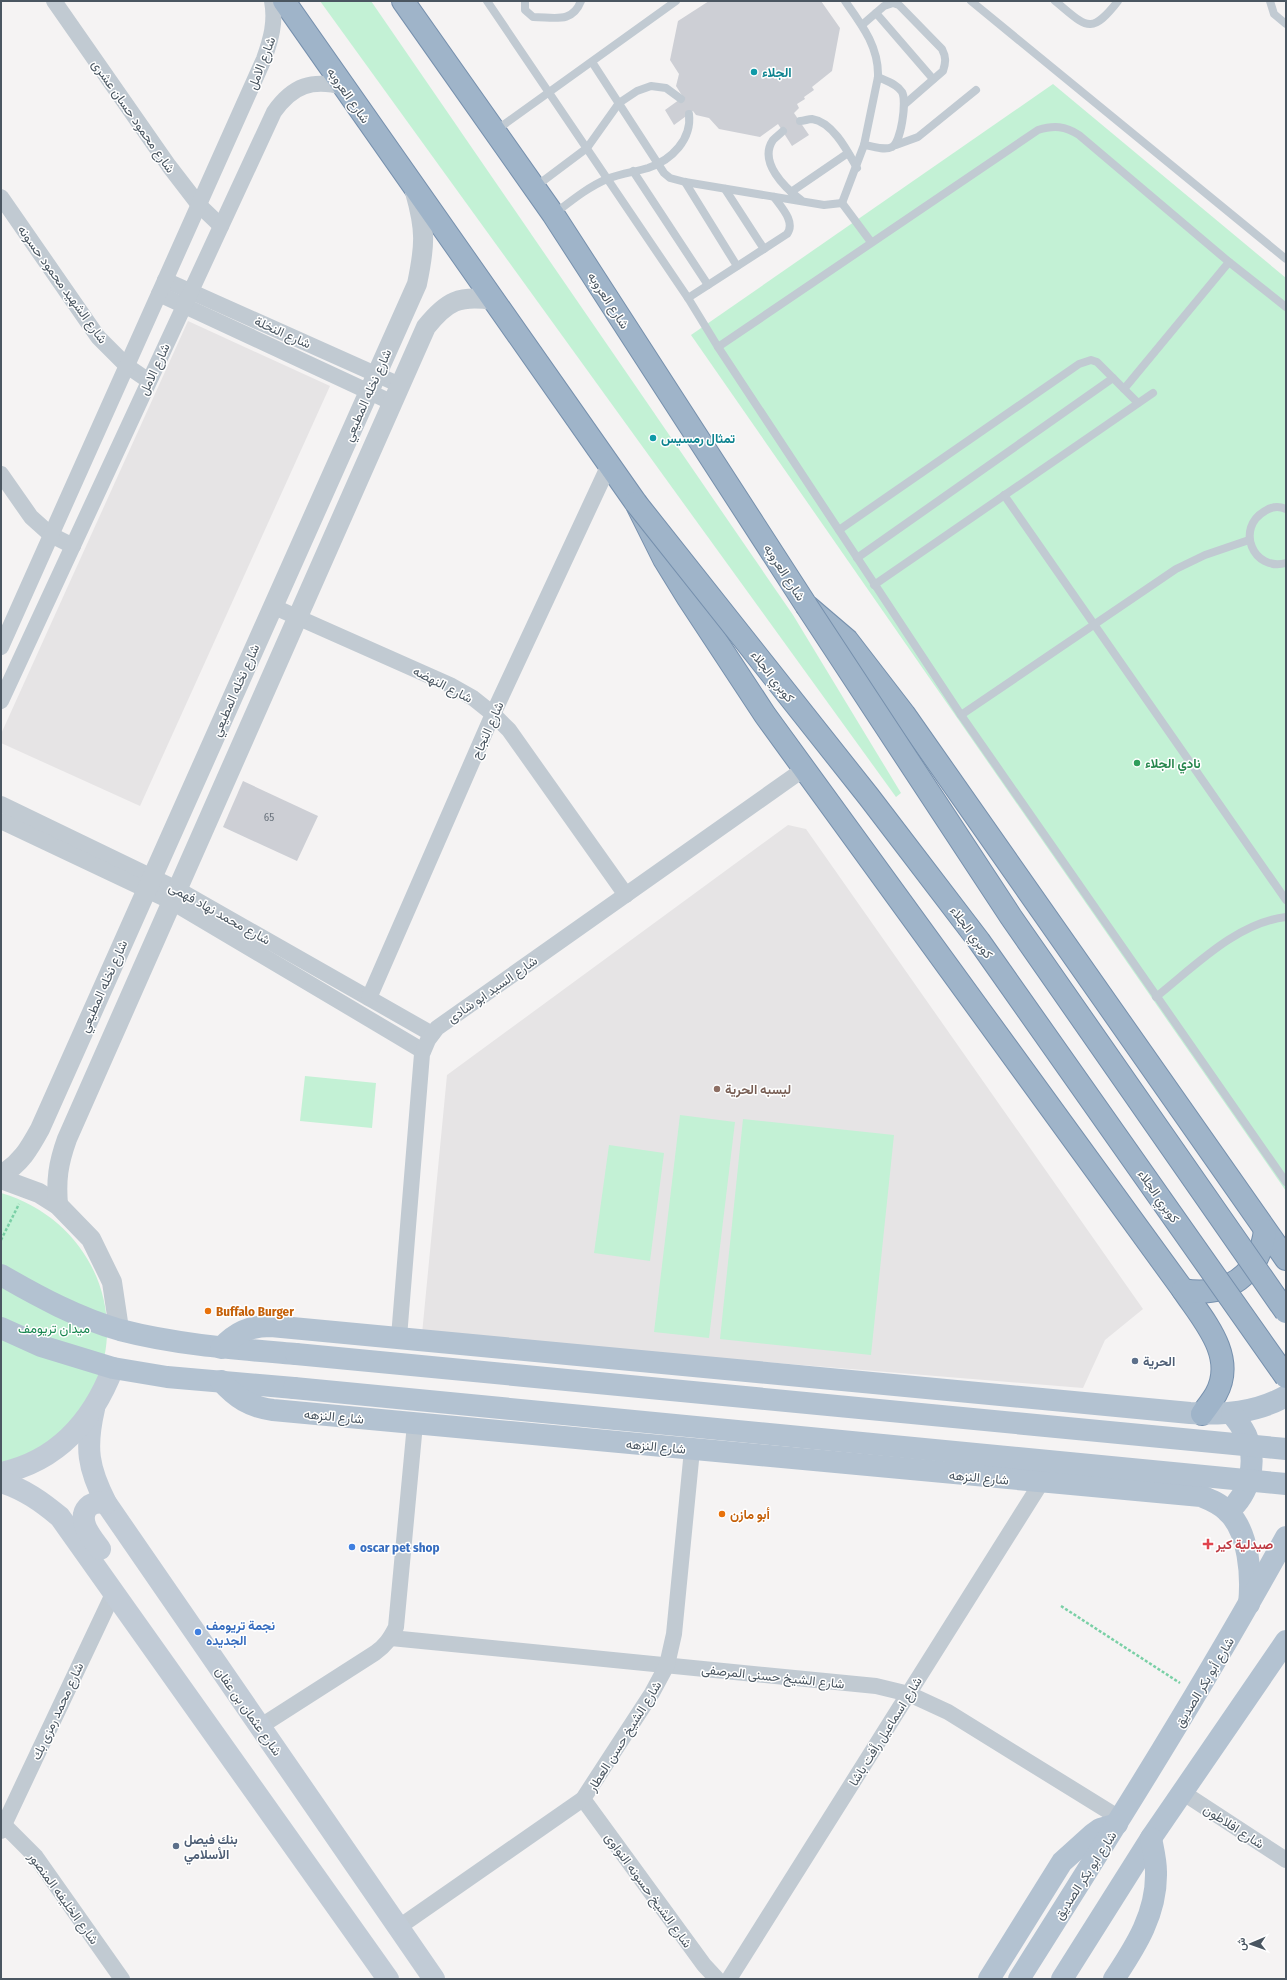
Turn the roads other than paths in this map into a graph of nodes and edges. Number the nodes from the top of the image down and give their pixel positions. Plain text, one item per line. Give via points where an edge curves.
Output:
1 (54, 1) edge
2 (272, 1) edge
3 (284, 1) edge
4 (403, 1) edge
5 (487, 1) edge
6 (525, 1) edge
7 (581, 1) edge
8 (676, 1) edge
9 (845, 1) edge
10 (972, 1) edge
11 (1054, 1) edge
12 (1118, 1) edge
13 (1270, 1) edge
14 (876, 13) junction
15 (1286, 24) edge
16 (862, 25) junction
17 (592, 62) junction
18 (878, 77) junction
19 (933, 79) junction
20 (344, 87) junction
21 (976, 90) dead end
22 (549, 92) junction
23 (681, 99) dead end
24 (619, 103) junction
25 (905, 104) junction
26 (689, 114) dead end
27 (800, 121) dead end
28 (495, 131) junction
29 (783, 131) dead end
30 (864, 145) junction
31 (896, 145) junction
32 (587, 148) junction
33 (848, 153) junction
34 (659, 164) junction
35 (857, 168) junction
36 (633, 171) junction
37 (608, 178) junction
38 (685, 182) junction
39 (535, 188) junction
40 (725, 189) junction
41 (415, 190) junction
42 (791, 192) junction
43 (1, 197) edge
44 (774, 197) junction
45 (802, 201) junction
46 (842, 203) junction
47 (199, 205) junction
48 (553, 214) junction
49 (221, 226) junction
50 (871, 242) junction
51 (764, 249) junction
52 (1286, 259) edge
53 (1229, 262) junction
54 (737, 266) junction
55 (165, 280) junction
56 (708, 285) junction
57 (191, 291) junction
58 (159, 294) junction
59 (688, 298) junction
60 (493, 300) junction
61 (184, 306) junction
62 (1286, 307) edge
63 (718, 347) junction
64 (127, 366) junction
65 (376, 374) junction
66 (1113, 378) junction
67 (149, 380) junction
68 (1124, 389) junction
69 (368, 392) junction
70 (1153, 393) dead end
71 (397, 394) junction
72 (1138, 403) junction
73 (609, 465) junction
74 (1, 474) edge
75 (1004, 496) junction
76 (636, 503) junction
77 (1286, 509) edge
78 (839, 530) junction
79 (51, 535) junction
80 (1249, 540) junction
81 (73, 546) junction
82 (857, 558) junction
83 (1286, 563) edge
84 (874, 584) junction
85 (806, 605) junction
86 (272, 606) junction
87 (298, 617) junction
88 (1094, 626) junction
89 (1, 647) edge
90 (1, 700) edge
91 (493, 714) junction
92 (961, 715) junction
93 (804, 769) junction
94 (1, 804) edge
95 (1, 821) edge
96 (149, 883) junction
97 (175, 895) junction
98 (626, 895) junction
99 (1286, 900) edge
100 (1286, 917) edge
101 (1156, 997) junction
102 (369, 998) junction
103 (432, 1034) junction
104 (423, 1051) junction
105 (1, 1175) edge
106 (1, 1179) edge
107 (1286, 1182) edge
108 (58, 1205) junction
109 (1265, 1230) junction
110 (1286, 1259) edge
111 (1, 1276) edge
112 (1183, 1290) junction
113 (1286, 1312) edge
114 (1, 1328) edge
115 (119, 1329) junction
116 (399, 1337) junction
117 (221, 1348) junction
118 (113, 1368) junction
119 (1286, 1376) edge
120 (221, 1381) junction
121 (1286, 1396) edge
122 (94, 1409) junction
123 (1202, 1414) junction
124 (1232, 1414) junction
125 (415, 1424) junction
126 (1286, 1449) edge
127 (692, 1450) junction
128 (1, 1473) edge
129 (1, 1482) edge
130 (1041, 1482) junction
131 (1286, 1484) edge
132 (106, 1503) junction
133 (1228, 1512) junction
134 (1286, 1537) edge
135 (109, 1585) junction
136 (1249, 1604) junction
137 (391, 1638) junction
138 (1286, 1642) edge
139 (667, 1665) junction
140 (908, 1694) junction
141 (261, 1726) junction
142 (1182, 1792) junction
143 (583, 1799) junction
144 (1119, 1821) junction
145 (2, 1826) edge
146 (1151, 1838) junction
147 (1286, 1860) edge
148 (399, 1927) junction
149 (122, 1979) edge
150 (386, 1979) edge
151 (434, 1979) edge
152 (717, 1979) edge
153 (729, 1979) edge
154 (989, 1979) edge
155 (1019, 1979) edge
156 (1062, 1979) edge
157 (1114, 1979) edge

1 - 47 street, شارع محمود حسان عشرى
2 - 47 street, شارع الامل via 272,37
3 - 20 highway, شارع العروبه
4 - 28 highway, شارع العروبه
5 - 22 lane
6 - 7 lane via 525,10 533,17 573,15
8 - 17 lane
9 - 16 lane
10 - 52 lane
11 - 12 lane via 1079,21 1092,24 1105,18
13 - 15 lane via 1274,14
14 - 16 lane
14 - 19 lane
14 - 19 lane via 888,3 899,5 942,49 946,63 943,71
16 - 18 lane via 873,43
17 - 22 lane
17 - 24 lane
18 - 25 lane via 902,91
18 - 30 lane
19 - 25 lane
20 - 41 highway, شارع العروبه
20 - 49 street, شارع الامل via 328,83 312,84 296,89 283,99 274,112
21 - 31 lane via 918,137
22 - 28 lane
22 - 32 lane
23 - 24 lane via 666,88 651,86 637,91
24 - 32 lane
24 - 34 lane
25 - 31 lane
26 - 34 lane via 690,124 685,139
27 - 33 lane via 820,121 839,138
28 - 39 highway, شارع العروبه
29 - 42 lane via 773,140 769,158 772,168
30 - 31 lane via 883,148
30 - 35 lane
32 - 37 lane
32 - 39 lane
33 - 35 lane
33 - 42 lane
34 - 36 lane
34 - 38 lane via 670,178
35 - 46 lane
36 - 37 lane
36 - 56 lane
37 - 48 lane via 591,186
37 - 59 lane
38 - 40 lane
38 - 54 lane
39 - 48 highway, شارع العروبه
40 - 44 lane
40 - 51 lane
41 - 60 highway, شارع العروبه
41 - 65 street, شارع نخله المطيعي via 423,221 424,253 417,284
42 - 45 lane
43 - 64 street, شارع الشهيد محمود حسونه via 98,337
44 - 45 lane
44 - 51 lane via 791,226 787,234
45 - 46 lane
46 - 50 lane
47 - 49 street, شارع محمود حسان عشرى
47 - 55 street, شارع الامل
48 - 85 highway, شارع العروبه
49 - 57 street, شارع الامل
50 - 53 lane via 1038,130 1060,126 1079,135
50 - 63 lane
51 - 54 lane
53 - 62 lane
53 - 68 lane
54 - 56 lane
55 - 57 street, شارع النخلة
55 - 58 street, شارع الامل
56 - 59 lane
57 - 61 street, شارع الامل
57 - 65 street, شارع النخلة
58 - 61 street, شارع النخلة
58 - 64 street, شارع الامل
59 - 63 lane
60 - 71 street, شارع نخله المطيعي via 474,297 455,301 438,312 426,327
60 - 73 highway, شارع العروبه
61 - 67 street, شارع الامل
61 - 69 street, شارع النخلة
63 - 78 lane
64 - 67 street, شارع الشهيد محمود حسونه
64 - 79 street, شارع الامل
65 - 69 street, شارع نخله المطيعي
65 - 71 street, شارع النخلة
66 - 68 lane
66 - 78 lane via 1097,362 1086,361 1079,364
66 - 82 lane
67 - 81 street, شارع الامل
68 - 72 lane
69 - 71 street, شارع النخلة
69 - 86 street, شارع نخله المطيعي
70 - 72 lane
71 - 87 street, شارع نخله المطيعي
72 - 75 lane
73 - 76 highway, شارع العروبه
73 - 91 street, شارع النجاح
74 - 79 street via 31,517
75 - 84 lane
75 - 88 lane
76 - 93 highway via 664,560
76 - 119 highway, كوبري الجلاء, bridge via 869,797 979,941
77 - 80 lane via 1270,508 1258,515 1250,526
78 - 82 lane
79 - 81 street
79 - 89 street, شارع الامل
80 - 83 lane via 1254,553 1265,562 1278,565
80 - 88 lane via 1176,568
81 - 90 street, شارع الامل
82 - 84 lane
84 - 92 lane
85 - 109 highway via 847,640 904,714
85 - 113 highway, bridge via 1011,917
86 - 87 street, شارع النهضه
86 - 96 street, شارع نخله المطيعي
87 - 91 street, شارع النهضه via 450,685 473,698
87 - 97 street, شارع نخله المطيعي
88 - 92 lane
88 - 99 lane
91 - 98 street, شارع النهضه via 522,748
91 - 102 street, شارع النجاح
92 - 101 lane
93 - 98 street, شارع السيد ابو شادى
93 - 112 highway
94 - 96 street, شارع محمد نهاد فهمى
95 - 96 street, شارع محمد نهاد فهمى
96 - 97 street, شارع محمد نهاد فهمى
96 - 105 street, شارع نخله المطيعي via 40,1129 15,1167
97 - 102 street, شارع محمد نهاد فهمى
97 - 104 street, شارع محمد نهاد فهمى
97 - 108 street, شارع نخله المطيعي via 59,1161 56,1184
98 - 103 street, شارع السيد ابو شادى
100 - 101 lane via 1250,927 1230,939
101 - 107 lane
102 - 103 street, شارع محمد نهاد فهمى
103 - 104 street, شارع السيد ابو شادى
104 - 116 street, شارع السيد ابو شادى
106 - 108 street via 27,1188
108 - 115 street via 91,1239 112,1282
109 - 110 highway
109 - 112 highway via 1264,1242 1257,1258 1239,1280 1218,1290 1194,1293
111 - 115 main road via 57,1306
112 - 123 highway via 1214,1337 1221,1355 1220,1384
114 - 118 main road via 41,1346
115 - 117 main road via 153,1338
116 - 117 main road via 257,1326 232,1337
116 - 123 main road
117 - 126 main road, bridge
118 - 120 main road via 167,1377
118 - 122 main road
120 - 125 main road, شارع النزهه via 243,1402 257,1408
120 - 131 main road, bridge
121 - 124 main road via 1255,1409
122 - 128 main road via 72,1436 45,1456
122 - 132 main road, شارع عثمان بن عفان via 89,1433 89,1458 95,1481
123 - 124 main road
124 - 133 main road via 1246,1434 1250,1445 1251,1470 1244,1493
125 - 127 main road, شارع النزهه
125 - 137 street via 396,1627
127 - 130 main road, شارع النزهه
127 - 139 street, شارع الشيخ حسن العطار via 674,1634
129 - 135 main road via 37,1498 60,1517
130 - 133 main road, شارع النزهه via 1191,1494 1210,1500
130 - 140 street, شارع اسماعيل رأفت باشا
132 - 135 main road via 91,1505 84,1517 86,1527 107,1563
132 - 141 main road, شارع عثمان بن عفان
133 - 136 main road, شارع النزهه via 1238,1527 1248,1558
134 - 136 main road, شارع أبو بكر الصديق
135 - 145 street, شارع محمد رمزى بك
135 - 150 main road
136 - 144 main road, شارع أبو بكر الصديق
137 - 139 street, شارع الشيخ حسنى المرصفى
137 - 141 street via 384,1647
138 - 142 main road
139 - 140 street, شارع الشيخ حسنى المرصفى via 876,1686
139 - 143 street, شارع الشيخ حسن العطار via 652,1693
140 - 144 street, شارع الشيخ حسنى المرصفى via 948,1712
140 - 153 street, شارع اسماعيل رأفت باشا
141 - 148 main road, شارع عثمان بن عفان
142 - 146 main road
142 - 147 street, شارع افلاطون
143 - 148 street, شارع الشيخ حسن العطار
143 - 152 street, شارع الشيخ حسونه النواوى via 704,1965
144 - 154 main road, شارع ابو بكر الصديق via 1093,1834 1062,1862
144 - 155 main road, شارع ابو بكر الصديق
145 - 149 street, شارع الخليفه المنصور via 36,1857
146 - 156 main road
146 - 157 main road via 1156,1871 1150,1915 1136,1946
148 - 151 main road, شارع عثمان بن عفان

